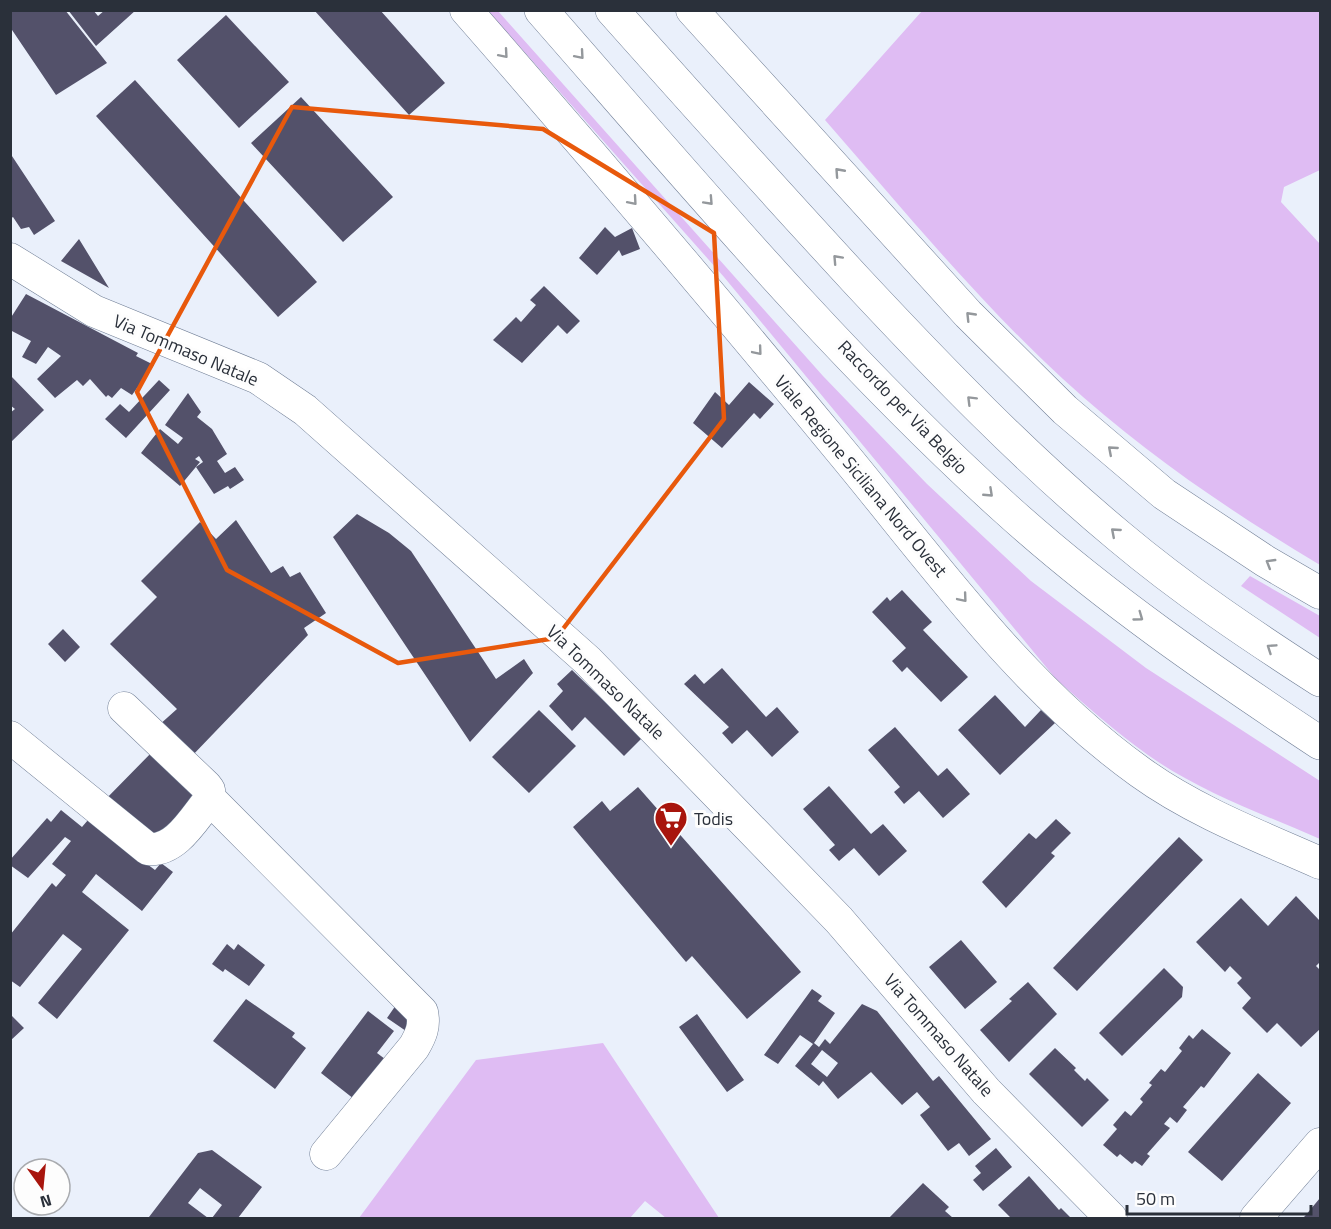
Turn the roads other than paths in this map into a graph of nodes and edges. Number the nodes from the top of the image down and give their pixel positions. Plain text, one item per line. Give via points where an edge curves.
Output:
1 (466, 10) edge
2 (542, 10) edge
3 (612, 10) edge
4 (692, 10) edge
5 (10, 259) edge
6 (1320, 593) edge
7 (1320, 680) edge
8 (124, 708) dead end
9 (10, 737) edge
10 (1320, 743) edge
11 (210, 799) junction
12 (1320, 863) edge
13 (1320, 1144) edge
14 (326, 1154) dead end
15 (1111, 1218) edge
16 (1256, 1218) edge

1 -> 12 street, Viale Regione Siciliana Nord Ovest via 667,241 985,626 1046,693 1142,774 1196,807
2 -> 10 highway, Raccordo per Via Belgio via 812,314 959,465 1070,564
7 -> 3 highway via 1202,600 1120,538 1047,473 932,362
6 -> 4 street via 1164,494 1065,410 968,314
5 - 15 street, Via Tommaso Natale via 94,311 258,378 304,410 587,660 839,920 986,1091
8 - 11 street via 206,786
9 - 11 street via 148,849 165,848 173,842
11 - 14 street via 422,1012 422,1033 414,1047
13 - 16 street

